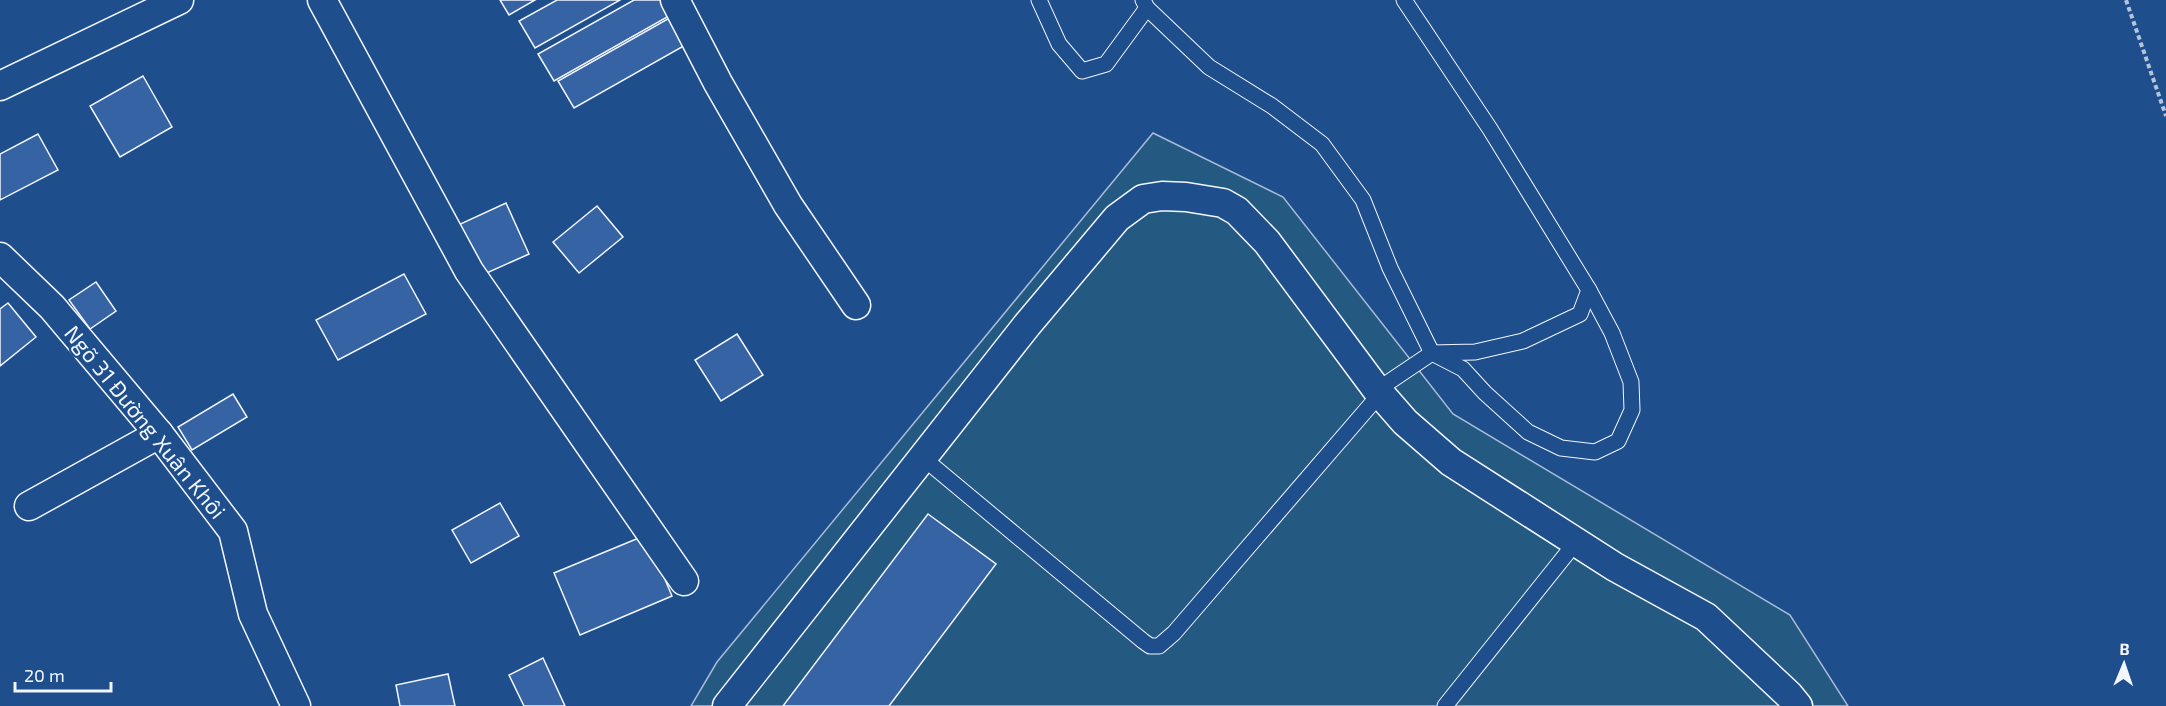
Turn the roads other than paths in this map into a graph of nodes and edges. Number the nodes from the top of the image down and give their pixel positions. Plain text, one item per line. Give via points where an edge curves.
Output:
1 (179, 0) edge
2 (322, 0) edge
3 (675, 0) edge
4 (1039, 0) edge
5 (1404, 0) edge
6 (1145, 4) edge
7 (0, 86) edge
8 (0, 257) edge
9 (1589, 290) junction
10 (856, 305) dead end
11 (1431, 353) junction
12 (1378, 392) junction
13 (159, 434) junction
14 (922, 457) junction
15 (29, 506) dead end
16 (1576, 542) junction
17 (684, 581) dead end
18 (296, 706) edge
19 (727, 706) edge
20 (1445, 706) edge
21 (1798, 706) edge

1 - 7 street
2 - 17 street via 469,271
3 - 10 street via 788,206
4 - 6 lane via 1059,44 1082,71 1106,64
5 - 9 lane via 1490,129
6 - 11 lane via 1209,67 1272,106 1322,144 1363,200
8 - 13 street, Ngõ 31 Đường Xuân Khôi via 52,308
9 - 11 lane via 1580,314 1523,341 1475,352
9 - 11 lane via 1616,343 1631,382 1632,401 1618,441 1595,452 1561,448 1528,432 1463,369
11 - 12 lane
12 - 14 lane via 1159,646 1143,641
12 - 14 street via 1267,242 1237,211 1223,203 1162,196 1143,199 1117,218
12 - 16 street via 1451,462
13 - 15 street
13 - 18 street, Ngõ 31 Đường Xuân Khôi via 233,531 253,614
14 - 19 street
16 - 20 lane
16 - 21 street via 1706,617

